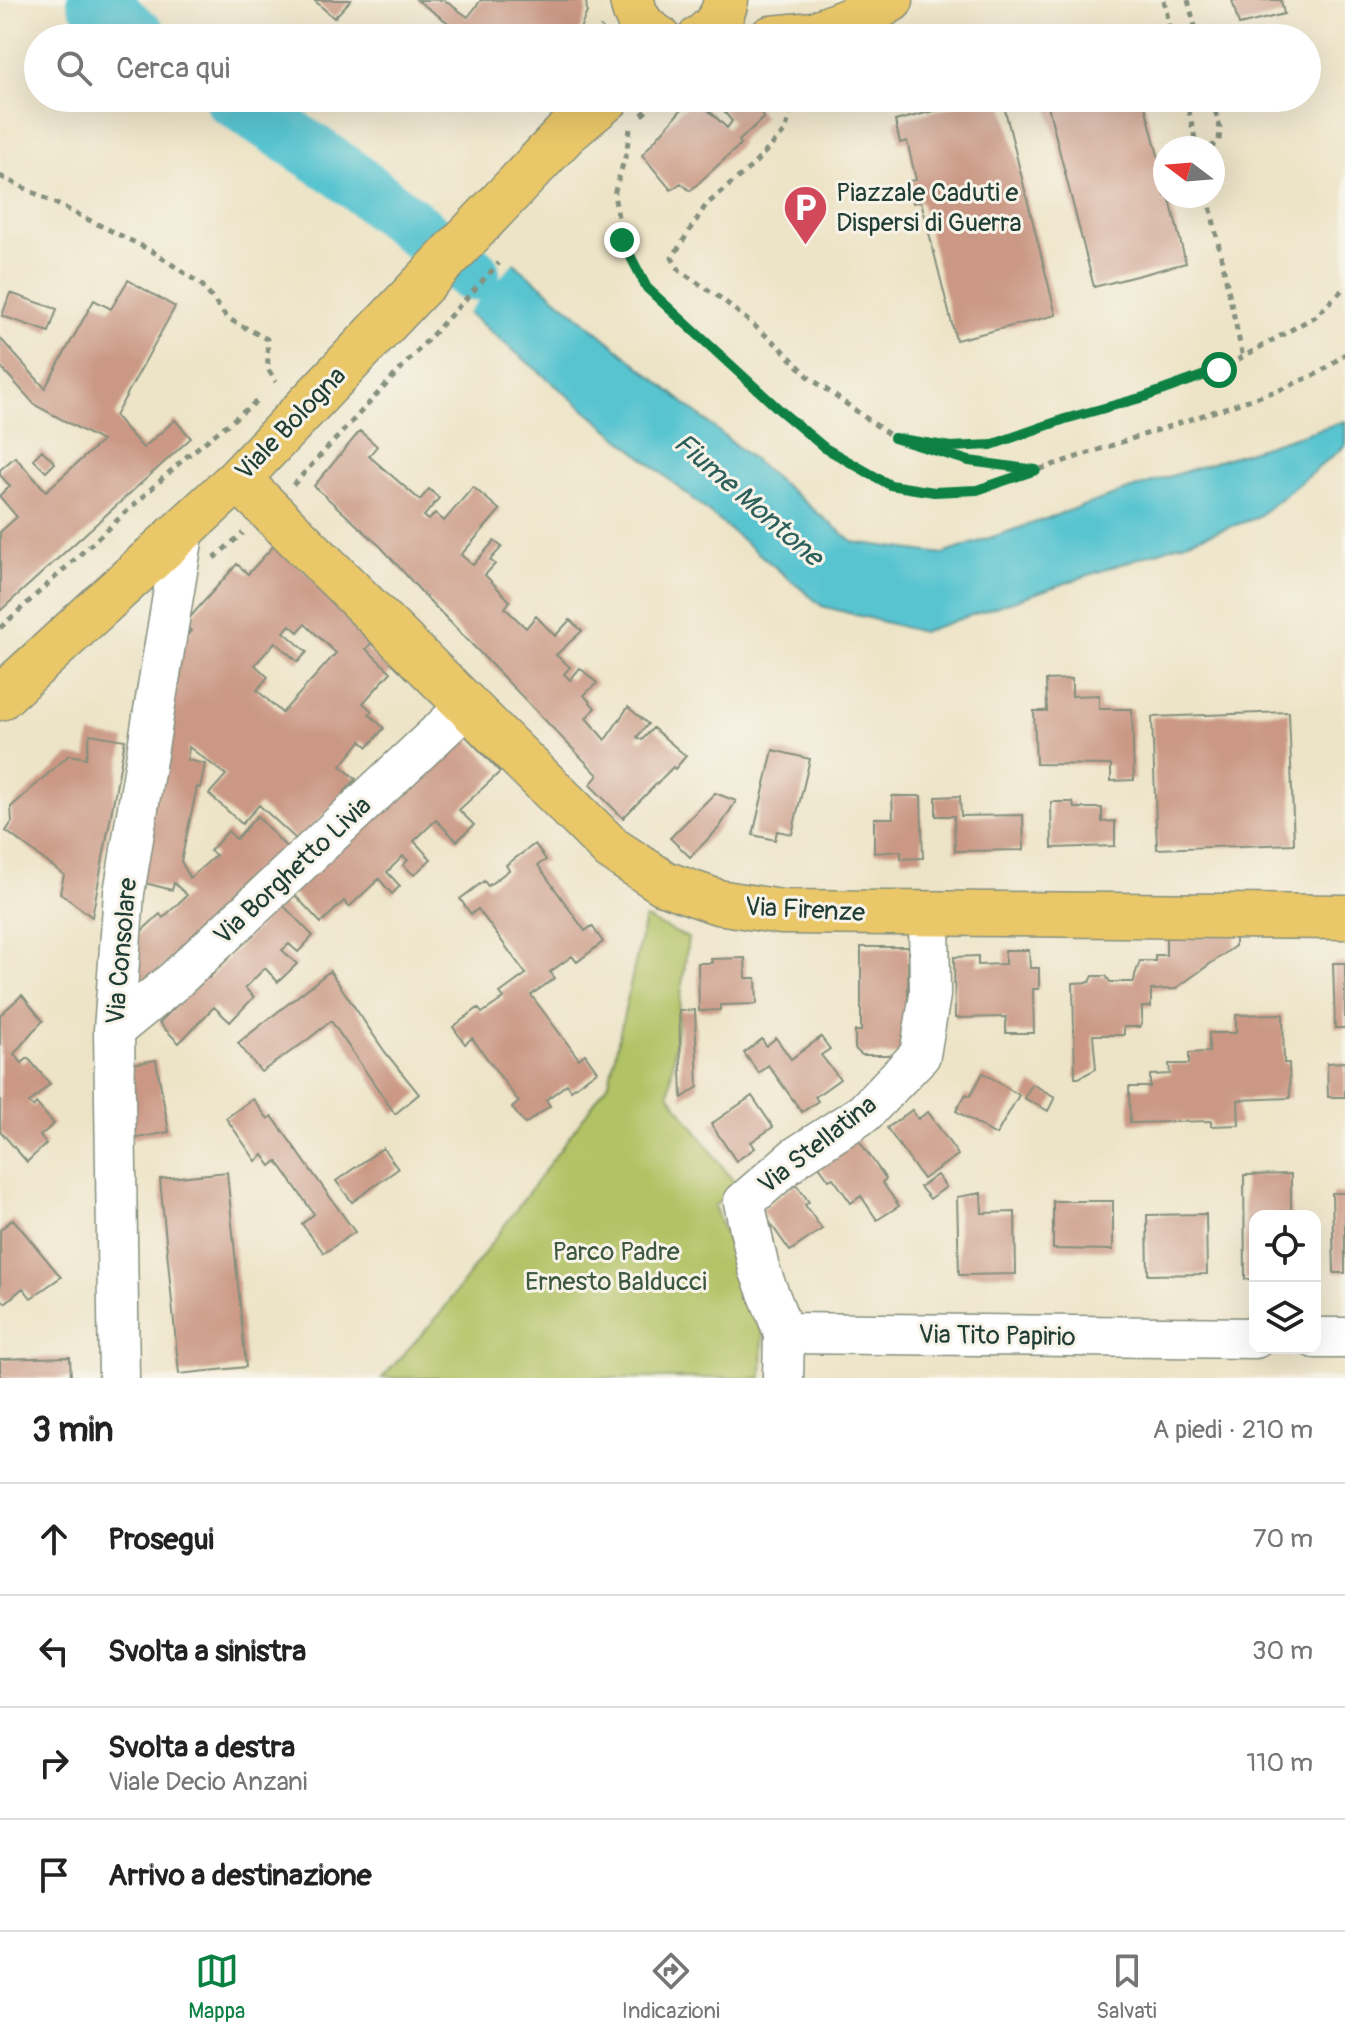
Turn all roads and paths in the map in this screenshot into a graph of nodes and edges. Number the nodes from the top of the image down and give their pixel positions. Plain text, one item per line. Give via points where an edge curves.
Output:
1 (631, 0) edge
2 (726, 0) edge
3 (891, 0) edge
4 (1164, 0) edge
5 (1188, 0) edge
6 (623, 24) edge
7 (641, 24) edge
8 (717, 24) edge
9 (842, 24) edge
10 (1169, 24) edge
11 (1194, 24) edge
12 (790, 112) edge
13 (1189, 112) edge
14 (1216, 112) edge
15 (629, 114) edge
16 (567, 128) edge
17 (1194, 136) edge
18 (1219, 136) edge
19 (0, 176) edge
20 (1211, 208) edge
21 (503, 258) dead end
22 (1345, 287) edge
23 (1345, 354) edge
24 (1243, 358) junction
25 (276, 382) dead end
26 (260, 399) dead end
27 (366, 408) dead end
28 (894, 438) junction
29 (1036, 470) junction
30 (238, 479) junction
31 (184, 529) junction
32 (0, 628) edge
33 (0, 698) edge
34 (467, 706) junction
35 (929, 913) junction
36 (1345, 917) edge
37 (114, 1030) junction
38 (784, 1333) junction
39 (1249, 1338) edge
40 (1321, 1338) edge
41 (1345, 1338) edge
42 (119, 1378) edge
43 (783, 1378) edge

1 - 6 main road
1 - 7 main road
2 - 8 main road
3 - 9 main road
4 - 10 path
5 - 11 path
12 - 28 path via 786,130 706,205 672,258 680,271 722,299 810,378
13 - 17 path
14 - 18 path
15 - 16 main road, Viale Bologna
15 - 29 path via 626,154 614,194 622,240 647,288 783,413 825,448 890,485 934,492 977,490
16 - 30 main road, Viale Bologna
19 - 25 path via 152,251 202,285 227,318 267,339 268,369
20 - 24 path
21 - 27 path
22 - 24 path via 1316,316
23 - 29 path via 1282,389
24 - 28 path via 1144,397 991,445 951,447
26 - 32 path via 186,457
28 - 29 path via 969,461
30 - 31 main road, Viale Bologna
30 - 34 main road, Via Firenze
31 - 33 main road, Viale Bologna
31 - 37 street, Via Consolare via 124,893
34 - 35 main road, Via Firenze via 612,849 664,883 718,902 781,912
34 - 37 street, Via Borghetto Livia via 174,981
35 - 36 main road, Via Firenze
35 - 38 street, Via Stellatina via 930,995 920,1055 864,1113 796,1157 744,1202 759,1269
37 - 42 street, Via Consolare
38 - 39 street, Via Tito Papirio
38 - 43 street
40 - 41 street

